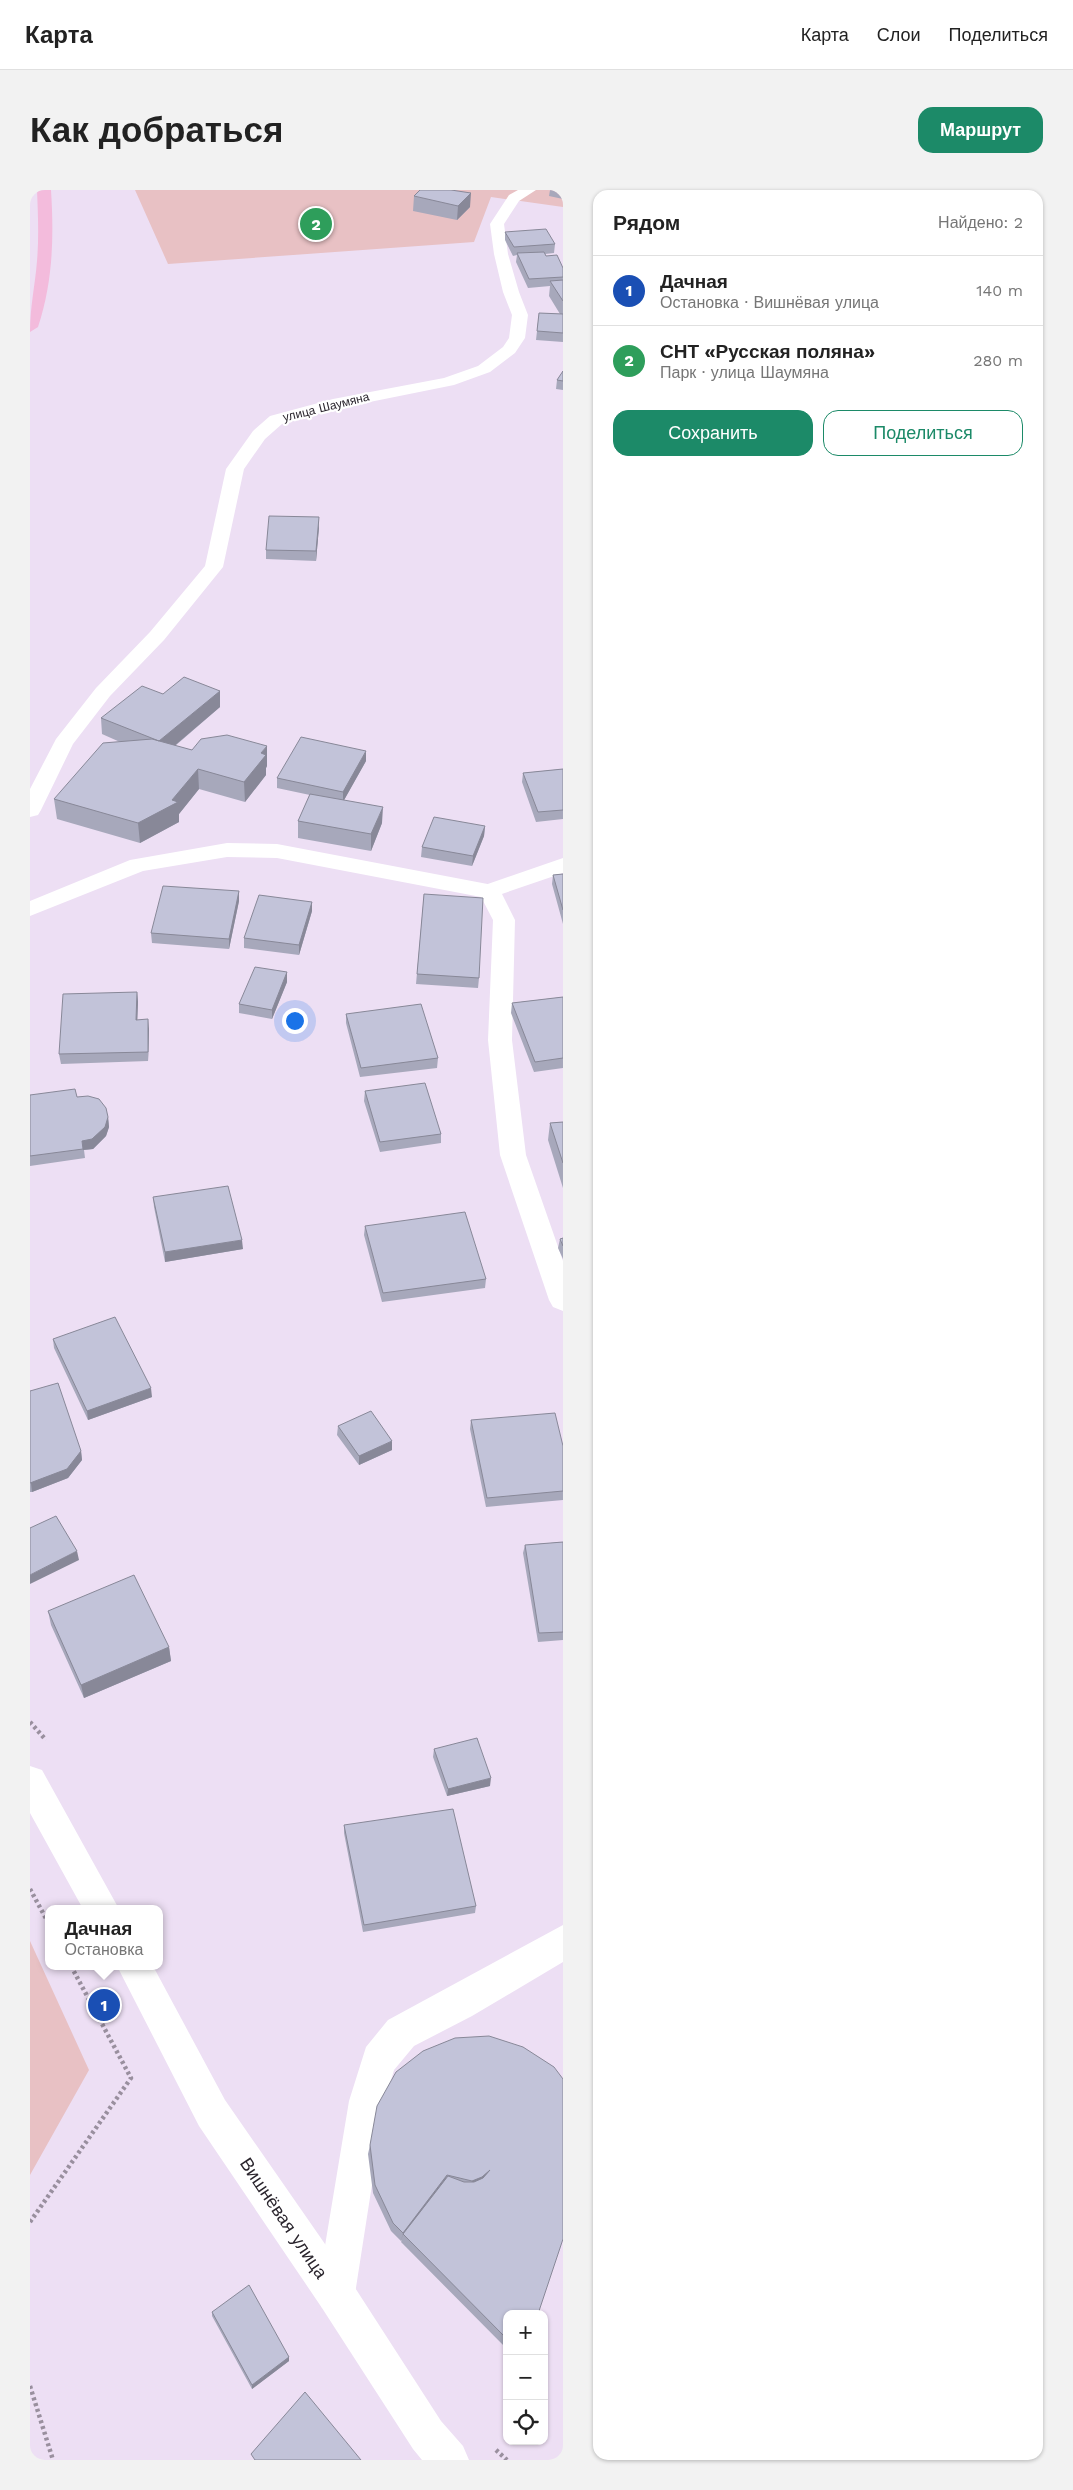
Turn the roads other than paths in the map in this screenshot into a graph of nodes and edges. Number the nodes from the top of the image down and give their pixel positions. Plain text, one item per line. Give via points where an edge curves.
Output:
1 (44, 190) edge
2 (529, 190) edge
3 (30, 327) edge
4 (30, 810) edge
5 (563, 865) edge
6 (490, 891) junction
7 (30, 909) edge
8 (563, 1300) edge
9 (30, 1781) edge
10 (100, 1905) edge
11 (563, 1942) edge
12 (136, 1970) edge
13 (336, 2294) junction
14 (449, 2460) edge

1 - 3 highway via 47,245 38,307
2 - 4 street, улица Шаумяна via 514,198 497,224 504,264 520,315 517,338 509,350 484,369 448,382 333,404 276,420 259,435 234,469 214,567 157,636 103,692 63,743
5 - 6 street
6 - 7 street via 277,851 227,850 138,866
6 - 8 street via 504,920 500,1040 514,1155
9 - 10 street
11 - 13 street via 401,2033 379,2060 367,2101
12 - 13 street, Вишнёвая улица via 212,2112
13 - 14 street, Вишнёвая улица via 427,2435

